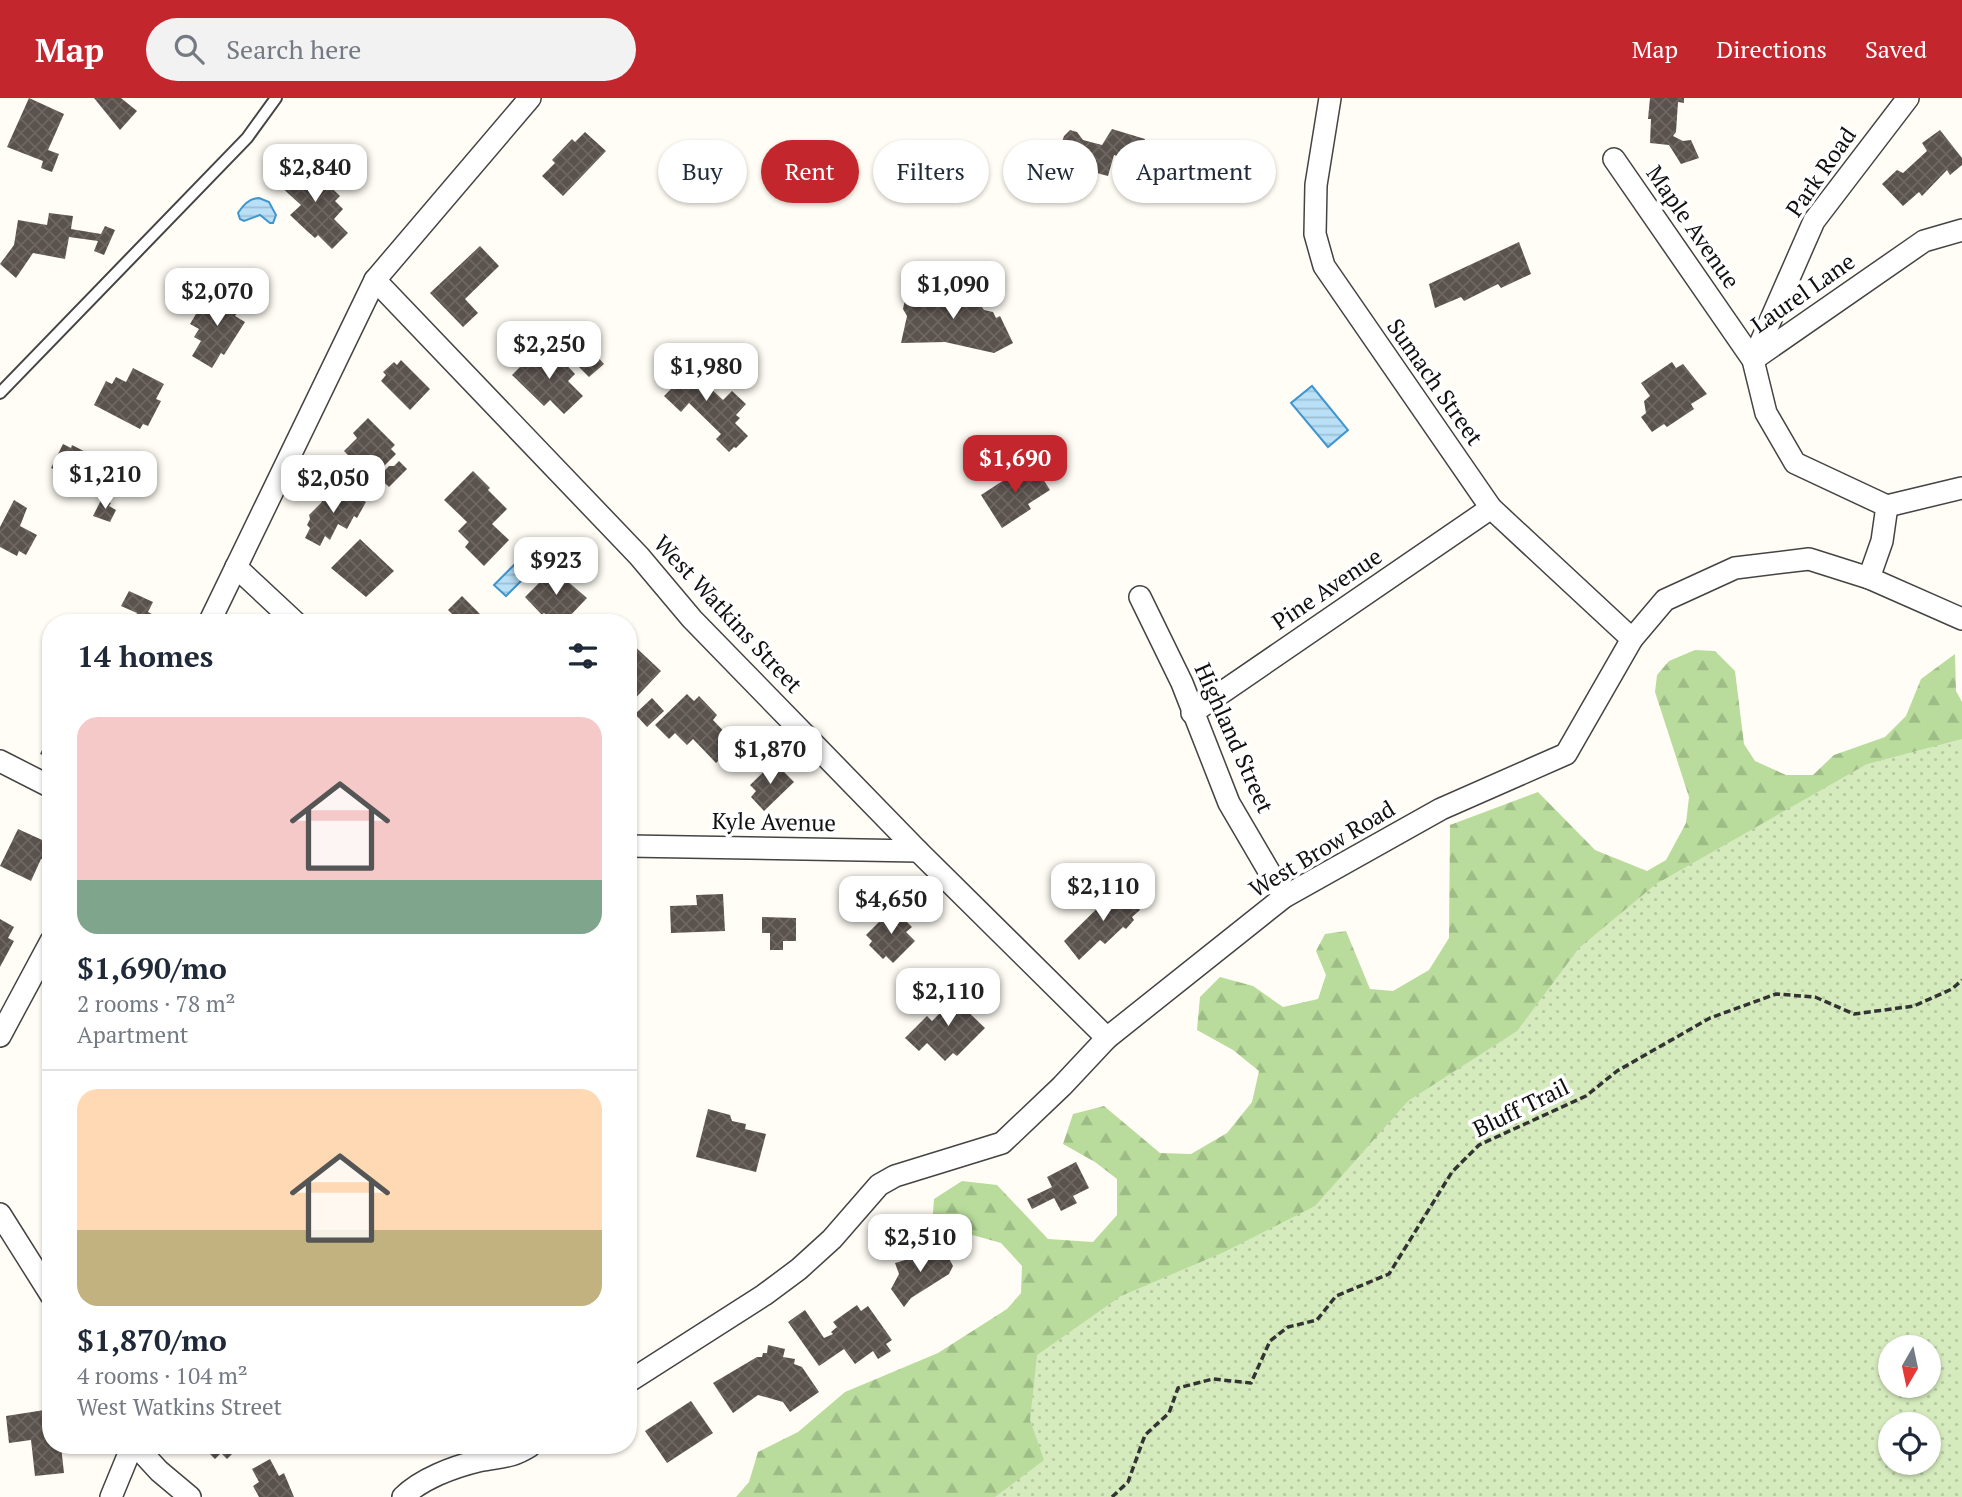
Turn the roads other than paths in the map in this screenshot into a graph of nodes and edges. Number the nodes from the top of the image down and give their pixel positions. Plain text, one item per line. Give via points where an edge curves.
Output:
1 (276, 98) edge
2 (530, 98) edge
3 (1331, 98) edge
4 (1908, 98) edge
5 (1614, 159) dead end
6 (1962, 230) edge
7 (375, 280) junction
8 (1753, 360) junction
9 (0, 393) edge
10 (1962, 488) edge
11 (1887, 506) junction
12 (1491, 508) junction
13 (236, 567) junction
14 (1869, 578) junction
15 (1140, 597) dead end
16 (213, 614) edge
17 (286, 614) edge
18 (1962, 619) edge
19 (1632, 639) junction
20 (1192, 713) junction
21 (0, 761) edge
22 (42, 782) edge
23 (637, 846) edge
24 (918, 851) junction
25 (1284, 897) junction
26 (42, 958) edge
27 (0, 1036) edge
28 (1107, 1038) junction
29 (0, 1214) edge
30 (42, 1281) edge
31 (637, 1376) edge
32 (130, 1454) edge
33 (142, 1454) edge
34 (501, 1454) edge
35 (111, 1497) edge
36 (190, 1497) edge
37 (403, 1497) edge

1 - 9 lane via 247,138
2 - 7 street
3 - 12 street, Sumach Street via 1316,185 1315,234 1324,266
4 - 8 street, Park Road via 1814,221
5 - 8 street, Maple Avenue
6 - 8 street, Laurel Lane via 1924,241
7 - 13 street
7 - 24 street, West Watkins Street via 639,556 692,619
8 - 11 street, Laurel Lane via 1766,413 1795,463
10 - 11 street
11 - 14 street via 1882,541
12 - 19 street, Sumach Street
12 - 20 street, Pine Avenue
13 - 16 street
13 - 17 street
14 - 18 street, West Brow Road
14 - 19 street, West Brow Road via 1809,559 1735,568 1665,600
15 - 20 street, Highland Street
19 - 25 street, West Brow Road via 1566,754 1441,809
20 - 25 street, Highland Street via 1229,803
21 - 22 street
23 - 24 street, Kyle Avenue
24 - 28 street, West Watkins Street
25 - 28 street, West Brow Road
26 - 27 street
28 - 31 street, West Brow Road via 1002,1143 879,1185 799,1269
29 - 30 street
32 - 35 street
33 - 36 street
34 - 37 street via 419,1484

